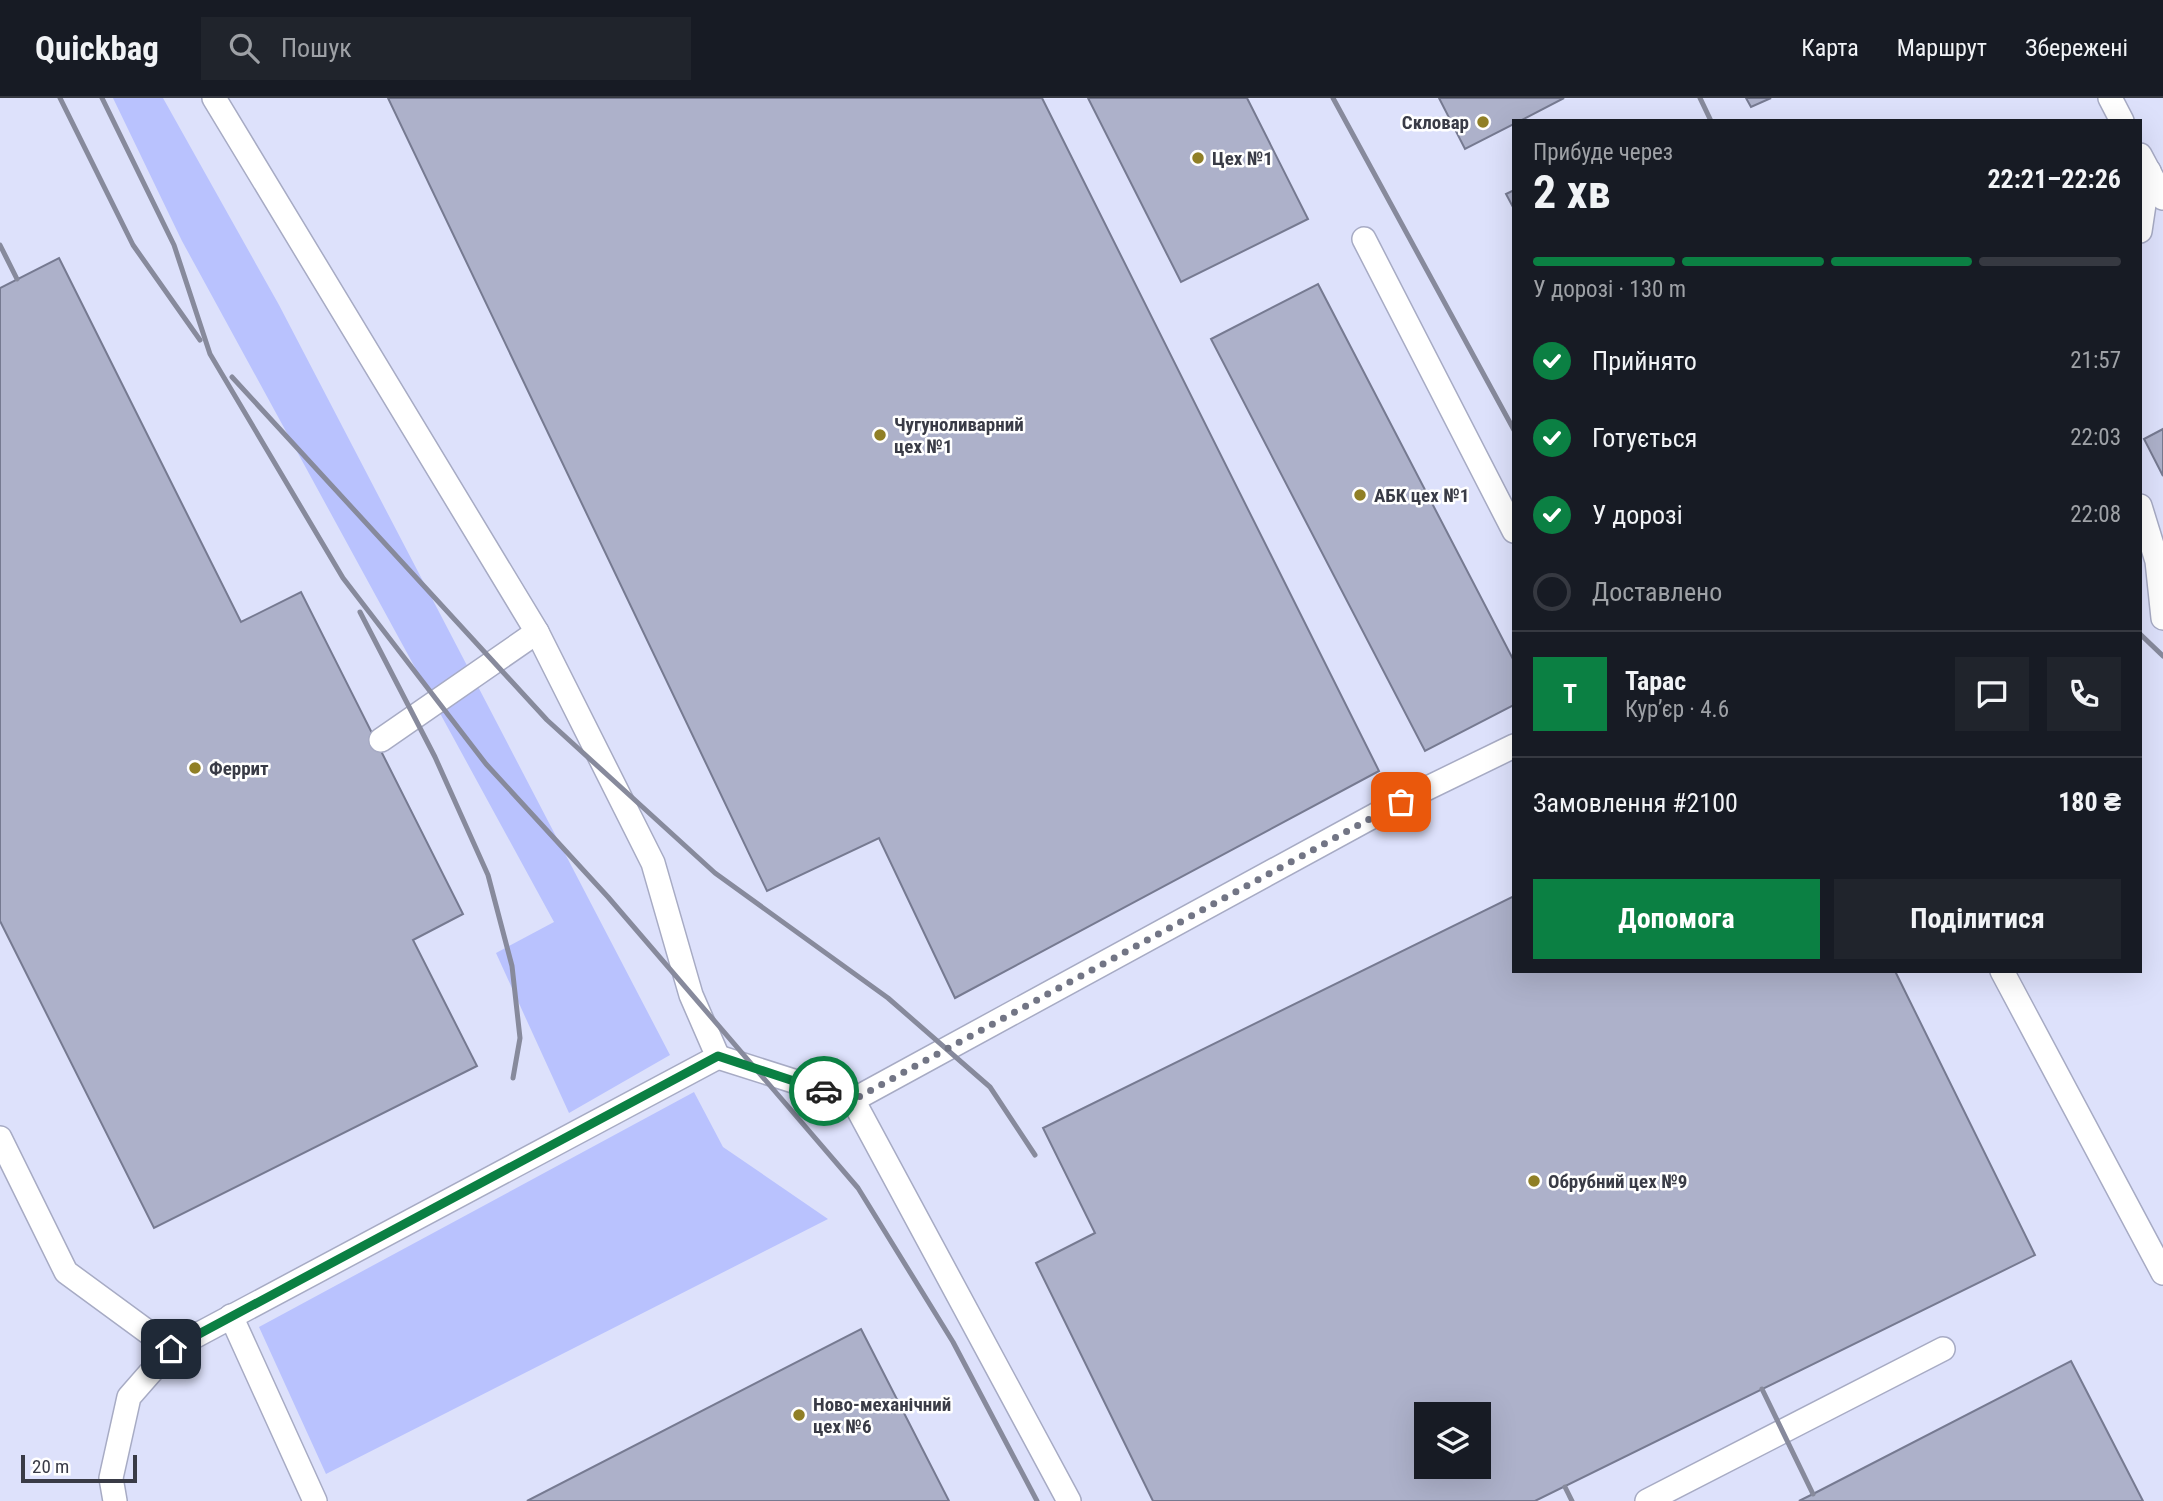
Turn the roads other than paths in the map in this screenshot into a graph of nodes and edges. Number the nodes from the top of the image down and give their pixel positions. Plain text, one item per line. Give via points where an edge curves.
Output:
1 (214, 98) edge
2 (2110, 98) edge
3 (2121, 119) edge
4 (2145, 163) edge
5 (2163, 198) edge
6 (2142, 203) edge
7 (1364, 239) dead end
8 (2142, 512) edge
9 (1512, 527) edge
10 (2163, 618) edge
11 (537, 632) junction
12 (381, 740) dead end
13 (1512, 747) edge
14 (2003, 973) edge
15 (718, 1056) junction
16 (853, 1100) junction
17 (0, 1138) edge
18 (2163, 1273) edge
19 (231, 1316) junction
20 (171, 1349) junction
21 (1943, 1349) dead end
22 (115, 1501) edge
23 (315, 1501) edge
24 (1069, 1501) edge
25 (1647, 1501) edge

1 - 11 lane
2 - 3 lane
4 - 5 lane
4 - 6 lane
7 - 9 lane
8 - 10 lane via 2157,561
11 - 12 lane
11 - 15 lane via 653,863 691,995
13 - 16 lane via 1401,802
14 - 18 lane
15 - 16 lane
15 - 19 lane
16 - 24 lane
17 - 20 lane via 66,1272
19 - 20 lane
19 - 23 lane
20 - 22 lane via 129,1397 111,1478
21 - 25 lane

